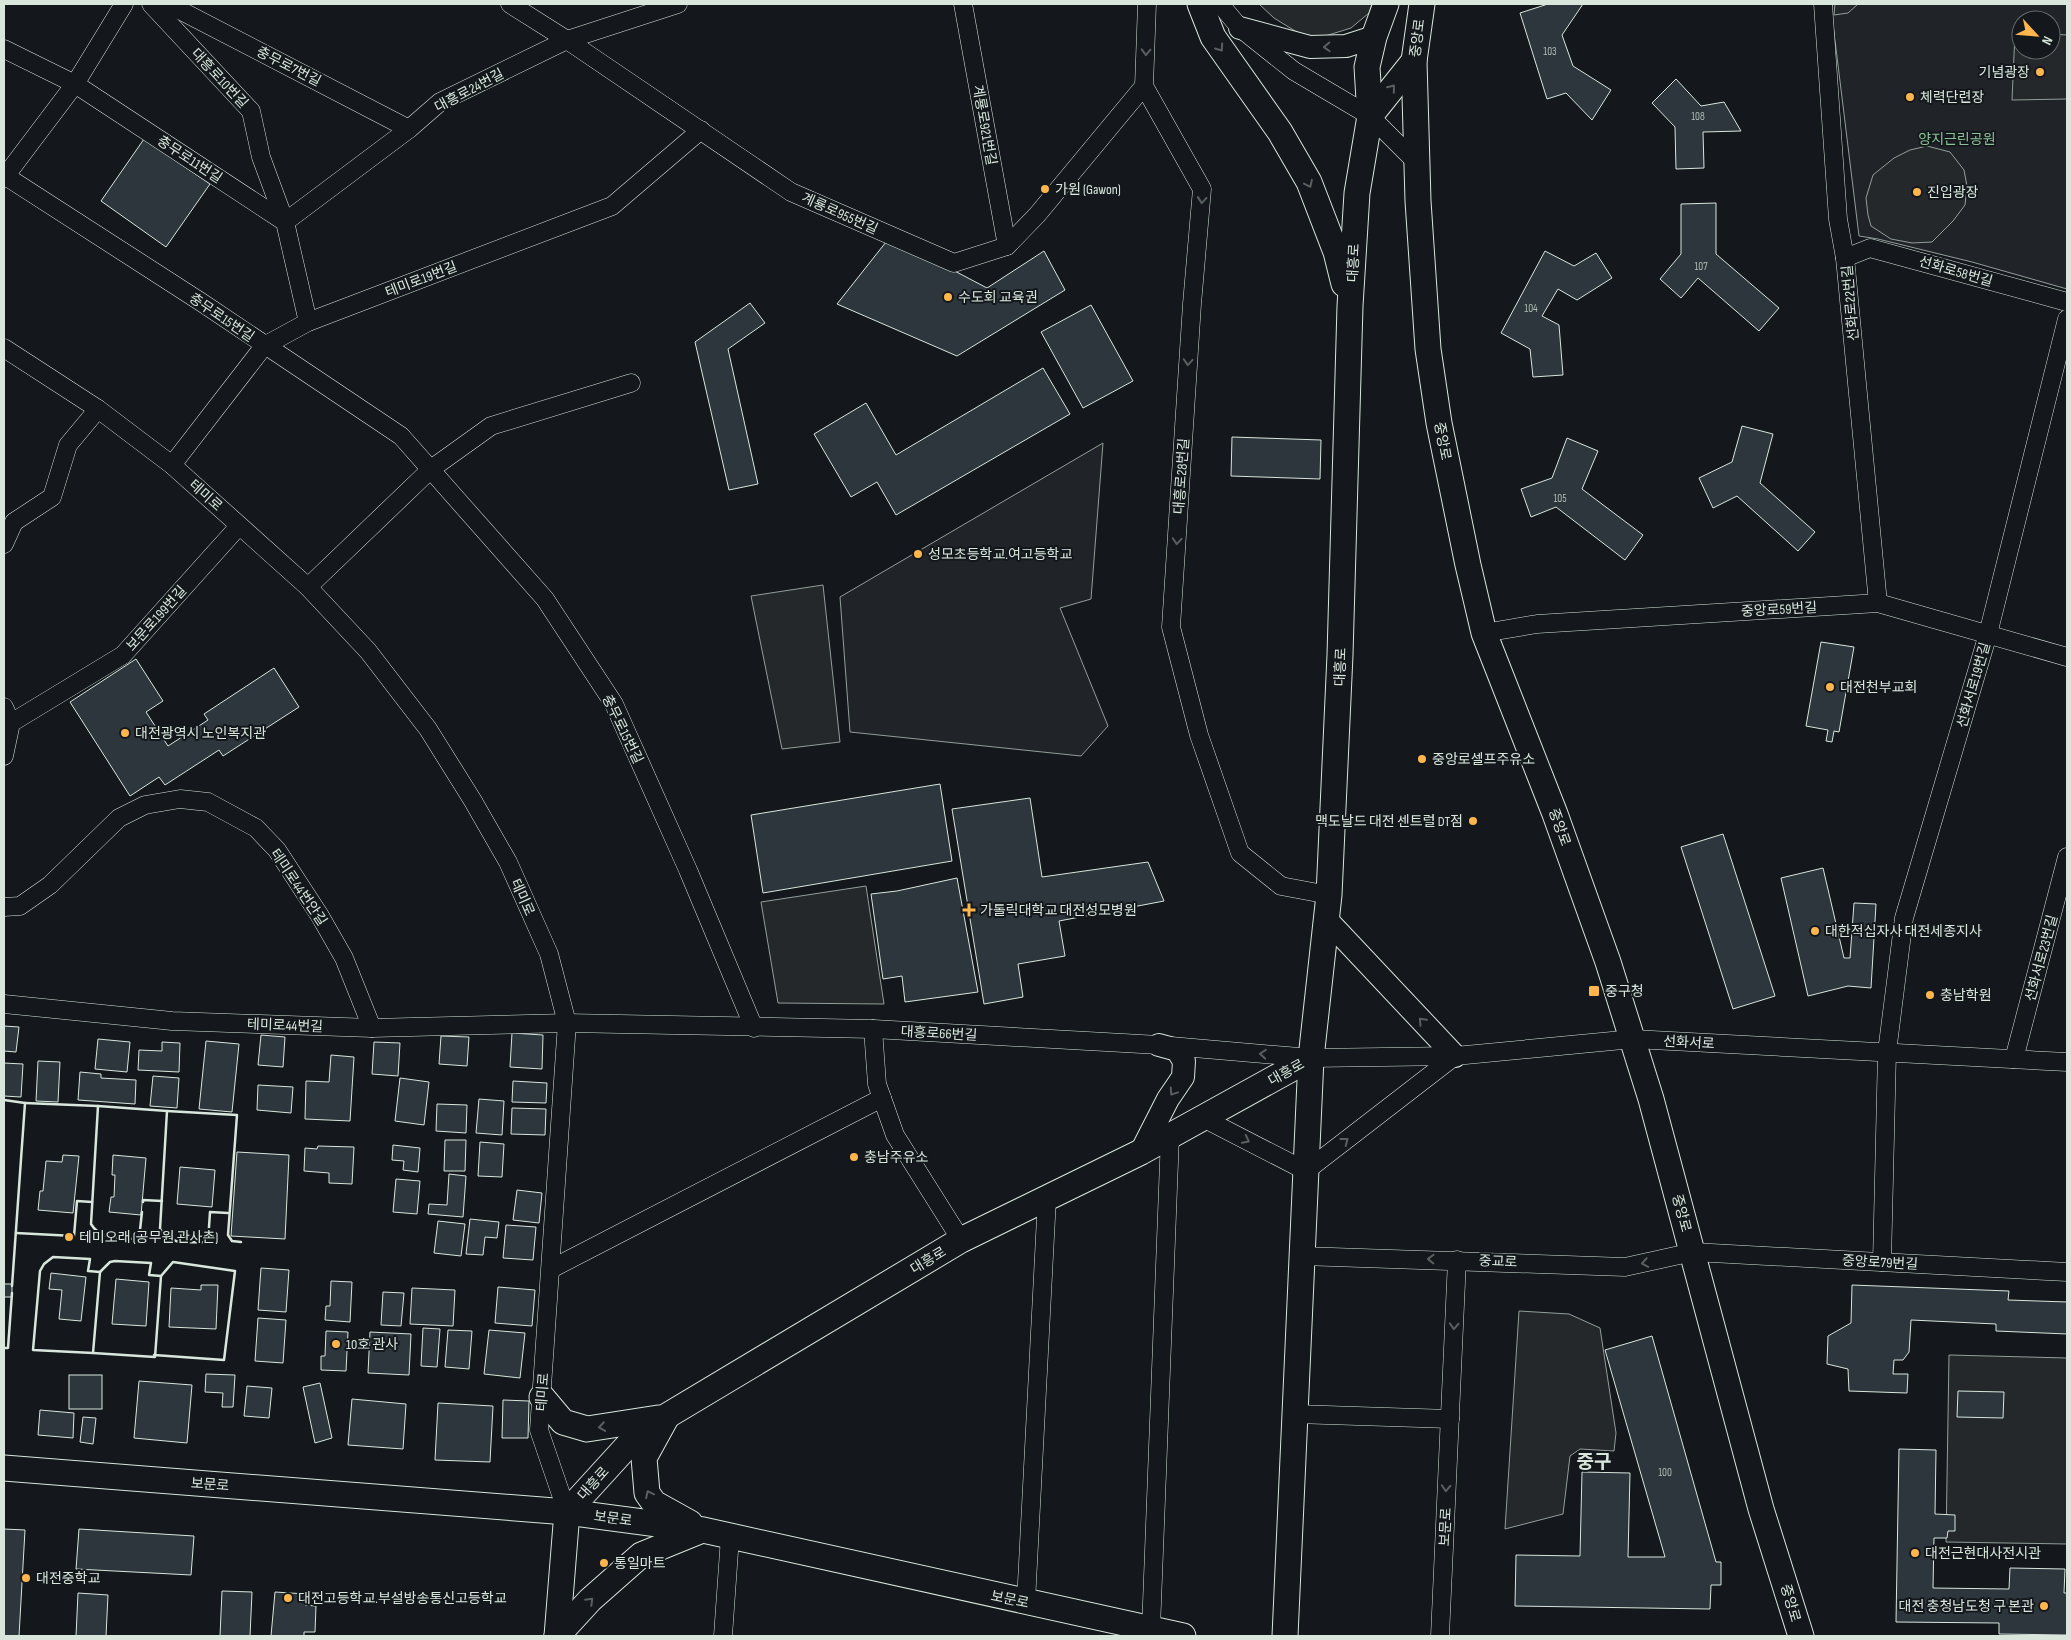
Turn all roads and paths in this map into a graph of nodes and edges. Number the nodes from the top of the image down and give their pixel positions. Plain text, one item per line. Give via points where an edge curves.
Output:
1 (124, 4) edge
2 (151, 4) edge
3 (168, 4) edge
4 (510, 4) edge
5 (678, 4) edge
6 (963, 4) edge
7 (1147, 4) edge
8 (1200, 4) edge
9 (1220, 4) edge
10 (1386, 4) edge
11 (1422, 4) edge
12 (1823, 4) edge
13 (1240, 28) junction
14 (1374, 37) junction
15 (567, 40) junction
16 (4, 49) edge
17 (1414, 61) junction
18 (75, 84) junction
19 (1144, 86) junction
20 (1370, 116) junction
21 (409, 129) junction
22 (701, 130) junction
23 (1416, 162) junction
24 (4, 176) edge
25 (285, 222) junction
26 (1007, 246) junction
27 (1845, 258) junction
28 (2067, 302) edge
29 (1350, 306) junction
30 (2067, 319) edge
31 (308, 322) junction
32 (264, 346) junction
33 (4, 348) edge
34 (631, 383) dead end
35 (98, 409) junction
36 (172, 465) junction
37 (431, 469) junction
38 (240, 526) junction
39 (4, 544) edge
40 (308, 587) junction
41 (1878, 603) junction
42 (1484, 633) junction
43 (1988, 634) junction
44 (2067, 658) edge
45 (4, 707) edge
46 (11, 723) junction
47 (4, 756) edge
48 (2067, 857) edge
49 (1329, 895) junction
50 (4, 907) edge
51 (1326, 919) junction
52 (4, 1004) edge
53 (567, 1023) junction
54 (372, 1028) junction
55 (754, 1028) junction
56 (873, 1030) junction
57 (1633, 1039) junction
58 (1158, 1045) junction
59 (1887, 1052) junction
60 (1455, 1056) junction
61 (1311, 1058) junction
62 (2014, 1059) junction
63 (2067, 1062) edge
64 (882, 1098) junction
65 (1203, 1118) junction
66 (1170, 1136) junction
67 (1141, 1152) junction
68 (1306, 1171) junction
69 (1046, 1198) junction
70 (961, 1240) junction
71 (1692, 1252) junction
72 (1302, 1256) junction
73 (1457, 1260) junction
74 (1882, 1262) junction
75 (551, 1269) junction
76 (2067, 1272) edge
77 (542, 1397) junction
78 (1295, 1414) junction
79 (668, 1416) junction
80 (1450, 1419) junction
81 (4, 1468) edge
82 (568, 1512) junction
83 (703, 1530) junction
84 (730, 1537) junction
85 (1026, 1602) junction
86 (1151, 1630) junction
87 (557, 1636) edge
88 (723, 1636) edge
89 (1183, 1636) edge
90 (1285, 1636) edge
91 (1440, 1636) edge
92 (1801, 1636) edge

1 - 18 street
2 - 25 street, 대흥로10번길 via 251,111 261,158
3 - 21 street, 충무로7번길
4 - 15 street, 계룡로955번길
5 - 15 street, 대흥로24번길
6 - 26 street, 계룡로921번길
7 -> 19 street
8 -> 29 main road via 1213,36 1280,132 1309,182 1336,252
9 - 13 street
10 - 14 main road
11 - 17 main road, 중앙로
12 - 27 street, 선화로22번길 via 1838,219
14 -> 13 street via 1346,46 1310,47
13 - 20 street via 1294,70
14 - 20 main road via 1366,66
15 - 21 street, 대흥로24번길 via 440,102
15 - 22 street, 계룡로955번길
16 - 18 street, 충무로11번길
20 -> 17 main road, 대흥로
17 - 23 main road, 중앙로
18 - 24 street
18 - 25 street, 충무로11번길
19 - 26 street, 계룡로955번길 via 1037,215
19 -> 49 street, 대흥로28번길 via 1202,190 1171,627 1199,734 1240,853 1282,886
20 - 23 street
20 - 29 main road, 대흥로 via 1357,193
21 - 25 street, 대흥로24번길
22 - 26 street, 계룡로955번길 via 790,192 954,263
22 - 31 street, 테미로19번길 via 612,206
23 - 42 main road, 중앙로 via 1428,348 1439,423
24 - 32 street, 충무로15번길
25 - 31 street
27 - 28 street, 선화로58번길 via 1870,248
27 - 41 street, 선화로22번길
29 - 49 main road, 대흥로
30 - 43 street, 선화서로19번길
31 - 32 street, 테미로19번길
32 - 36 street, 테미로19번길
32 - 37 street, 충무로15번길 via 401,436
33 - 35 street, 테미로
34 - 37 street via 491,426
35 - 36 street, 테미로
35 - 39 street via 68,445 52,497 14,522
36 - 38 street, 테미로
37 - 40 street
37 - 55 street, 충무로15번길 via 545,599 614,704
38 - 40 street, 테미로
38 - 46 street, 보문로199번길 via 123,655
40 - 53 street, 테미로 via 368,651 428,729 473,801 508,862 549,954
41 - 42 street, 중앙로59번길 via 1537,624
41 - 43 street, 중앙로59번길
42 - 57 main road, 중앙로 via 1556,814
43 - 44 street, 중앙로59번길
43 - 59 street, 선화서로19번길 via 1904,918
45 - 46 street
46 - 47 street
48 - 62 street, 선화서로23번길
49 - 51 main road, 대흥로
50 - 54 street, 테미로44번안길 via 20,906 50,885 119,818 145,804 180,799 208,802 256,828 277,850 344,958
60 -> 51 street
51 - 61 main road, 대흥로
52 - 54 street, 테미로44번길 via 172,1021
53 - 54 street, 테미로44번길
53 - 55 street, 대흥로66번길
53 - 75 street, 테미로
55 - 56 street, 대흥로66번길
56 - 58 street, 대흥로66번길
56 - 64 street via 877,1084
57 - 59 street, 선화서로
57 - 60 street, 선화서로
57 - 71 main road, 중앙로
61 -> 58 street, 대흥로66번길
58 -> 67 street via 1177,1050 1184,1061 1183,1077
59 - 62 street, 선화서로
59 - 74 street, 선화서로19번길
60 - 61 street, 선화서로
68 -> 60 street
61 - 65 main road, 대흥로
61 - 68 main road
62 - 63 street, 선화서로
64 - 70 street via 895,1135
64 - 75 street
65 - 66 main road, 대흥로
65 -> 68 street
66 - 67 main road, 대흥로
66 - 86 street
67 - 69 main road, 대흥로
68 - 72 main road
69 - 70 main road, 대흥로
69 - 85 street
70 - 79 main road, 대흥로
71 -> 73 street, 중교로 via 1625,1267
71 - 74 street, 중앙로79번길
71 - 92 main road, 중앙로 via 1761,1509
73 -> 72 street, 중교로
72 - 78 main road
73 -> 80 street, 보문로
74 - 76 street, 중앙로79번길
75 - 77 street, 테미로
79 -> 77 main road via 587,1429 563,1422
77 - 82 street, 테미로 via 539,1430
78 - 80 street
78 - 90 main road
79 - 82 main road, 대흥로 via 640,1432
83 -> 79 main road via 654,1503 647,1493 644,1458
80 -> 91 street, 보문로
81 - 82 main road, 보문로
82 - 83 main road, 보문로
82 - 87 main road, 대흥로
83 - 84 main road, 보문로
87 -> 83 main road via 590,1600 641,1555
84 - 85 main road, 보문로
84 - 88 street
85 - 86 main road, 보문로
86 - 89 main road, 보문로

